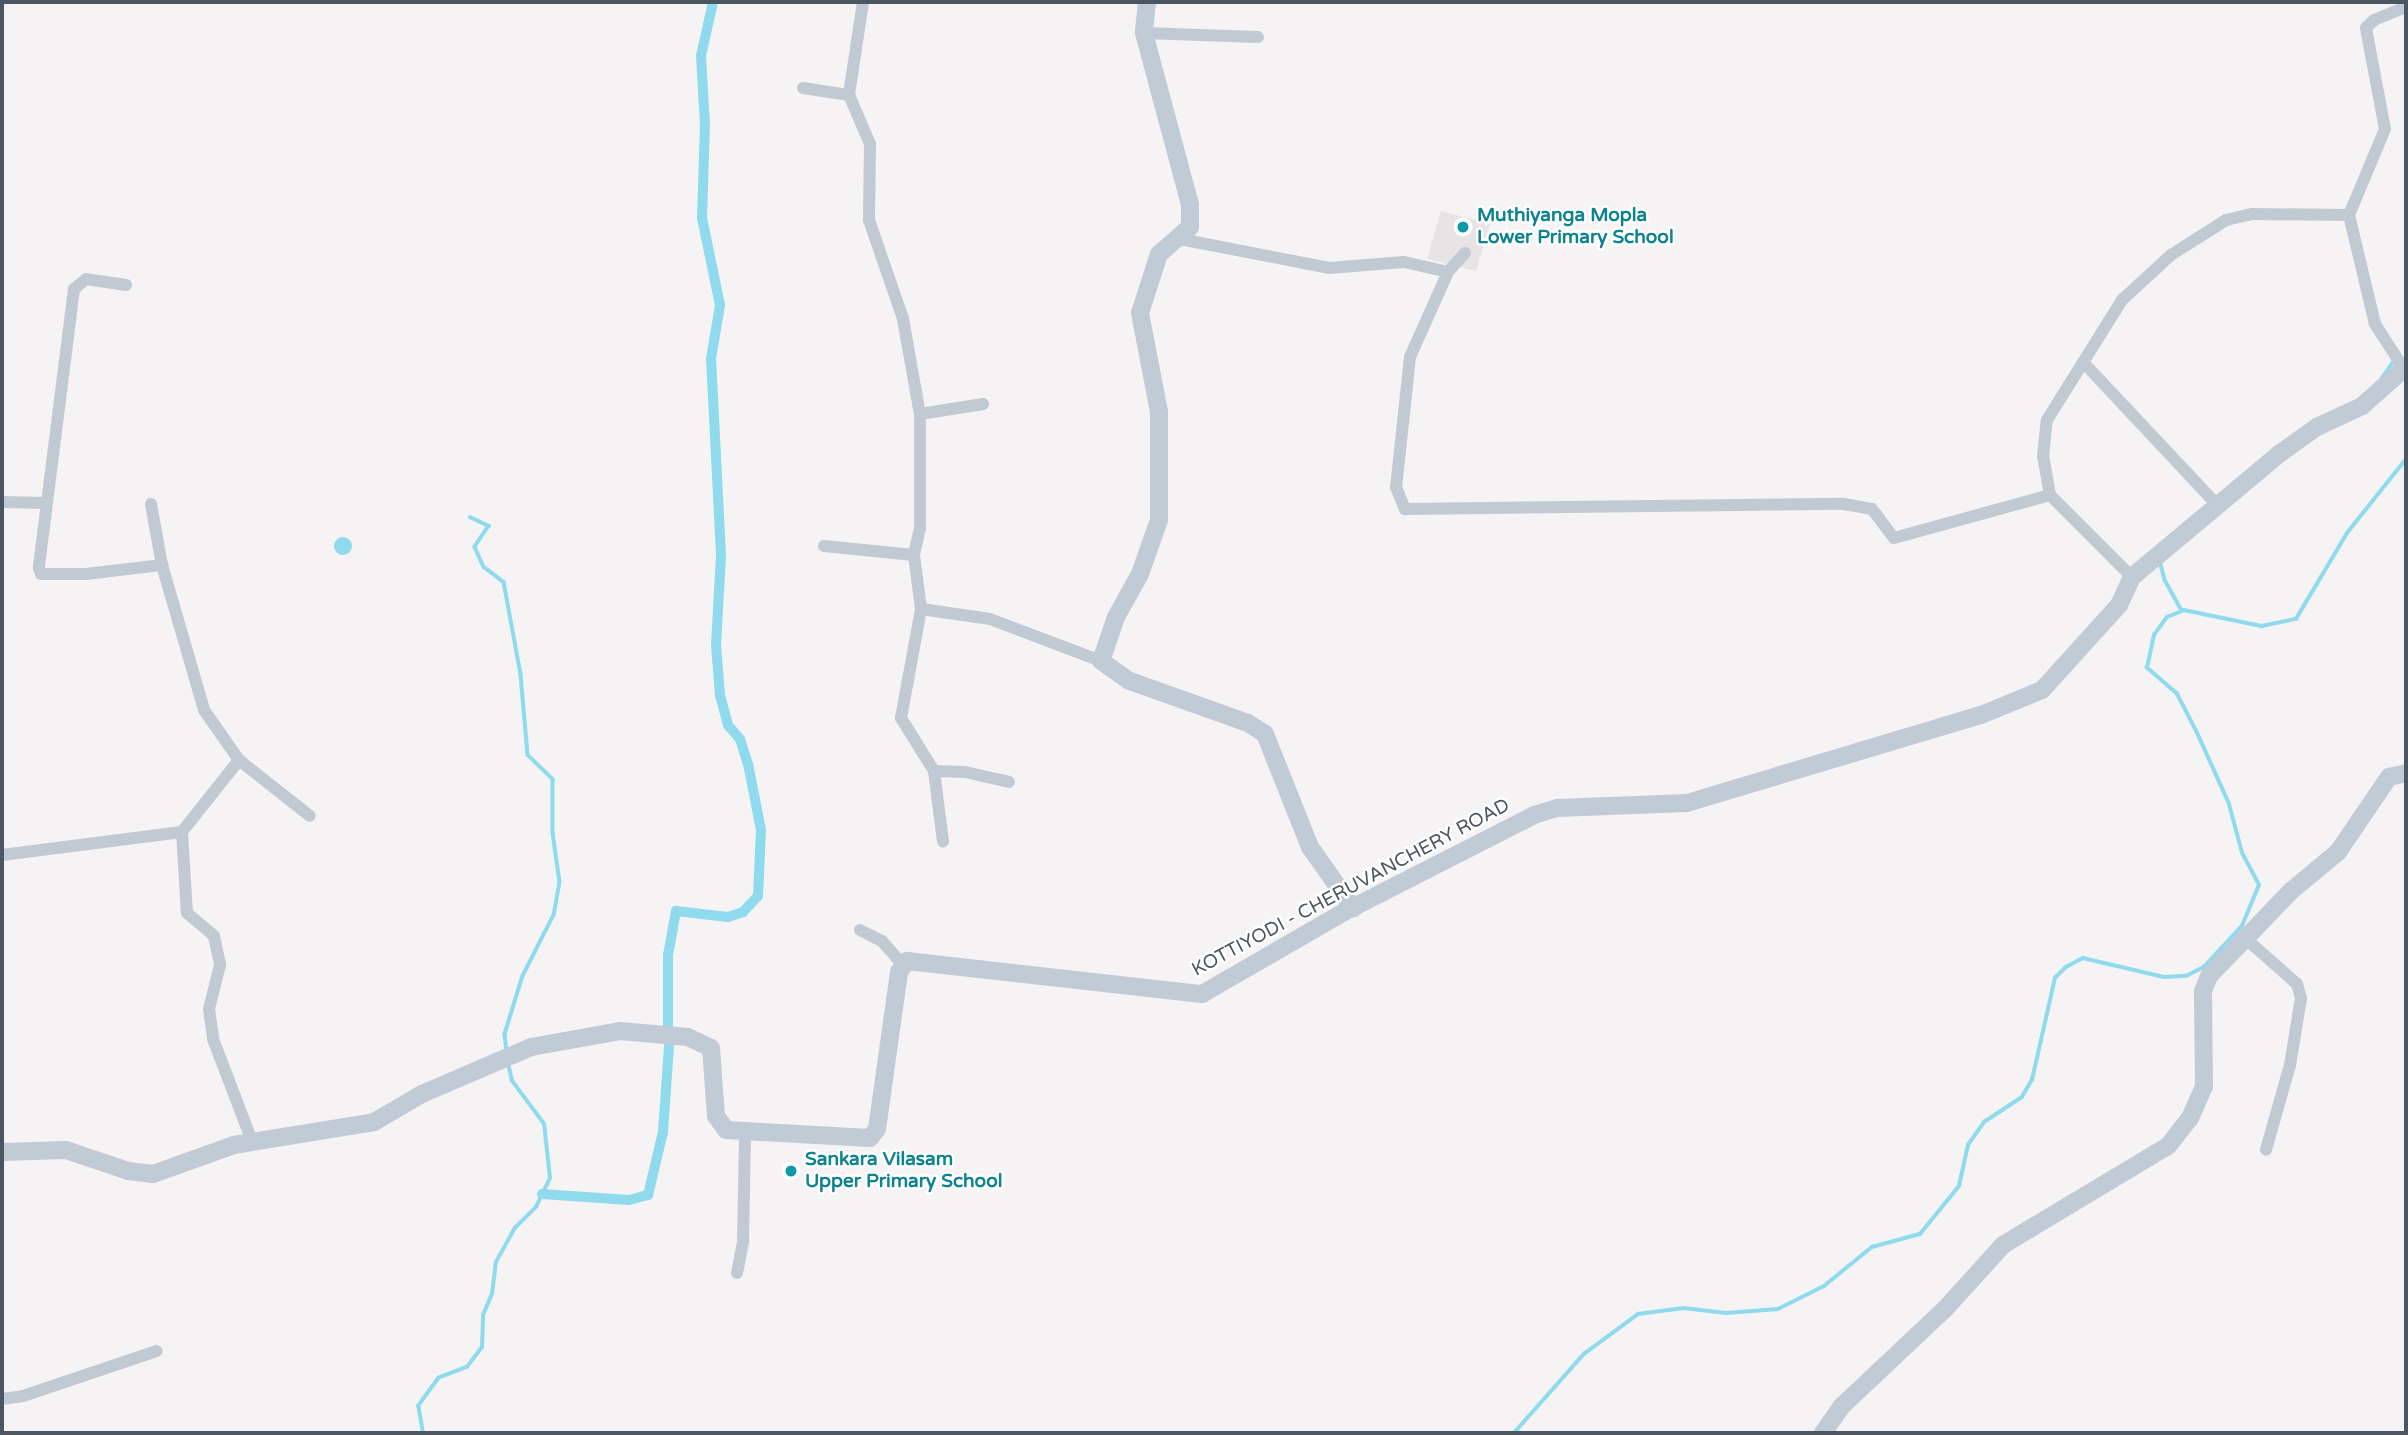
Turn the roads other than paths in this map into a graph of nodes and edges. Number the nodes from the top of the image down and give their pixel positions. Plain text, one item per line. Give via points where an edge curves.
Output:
1 (863, 2) edge
2 (1147, 2) edge
3 (2406, 7) edge
4 (1144, 33) junction
5 (1258, 37) dead end
6 (803, 88) dead end
7 (849, 95) junction
8 (2349, 215) junction
9 (1180, 239) junction
10 (1465, 253) dead end
11 (1448, 272) junction
12 (126, 285) dead end
13 (2083, 362) junction
14 (2405, 368) edge
15 (983, 404) dead end
16 (920, 414) junction
17 (2050, 495) junction
18 (2, 502) edge
19 (44, 503) junction
20 (151, 505) dead end
21 (2218, 506) junction
22 (824, 546) dead end
23 (914, 555) junction
24 (162, 565) junction
25 (2132, 577) junction
26 (921, 609) junction
27 (1101, 661) junction
28 (239, 760) junction
29 (934, 771) junction
30 (2406, 774) edge
31 (1009, 782) dead end
32 (310, 816) dead end
33 (182, 832) junction
34 (943, 841) dead end
35 (2, 855) edge
36 (1353, 908) junction
37 (860, 930) dead end
38 (2245, 938) junction
39 (902, 964) junction
40 (745, 1134) junction
41 (252, 1141) junction
42 (2266, 1150) dead end
43 (2, 1152) edge
44 (737, 1273) dead end
45 (157, 1351) dead end
46 (2, 1399) edge
47 (1823, 1433) edge

1 - 7 street
2 - 4 main road
3 - 8 street via 2366,28 2385,129
4 - 5 street
4 - 9 main road via 1190,205 1190,227
6 - 7 street
7 - 16 street via 870,144 869,220 903,318
8 - 13 street via 2252,214 2226,220 2171,255 2122,300
8 - 14 street via 2375,324
9 - 11 street via 1329,268 1404,262
9 - 27 main road via 1159,254 1152,266 1140,313 1159,412 1159,520
10 - 11 street
11 - 17 street via 1410,357 1396,487 1405,509 1844,504 1872,509 1894,538
12 - 19 street via 86,279 74,289
13 - 17 street via 2048,420 2043,456
13 - 21 street
14 - 21 main road, KOTTIYODI - CHERUVANCHERY ROAD via 2362,406 2317,427 2279,454
15 - 16 street
16 - 23 street via 920,528
17 - 25 street
18 - 19 street
19 - 24 street via 41,574
20 - 24 street
21 - 25 main road, KOTTIYODI - CHERUVANCHERY ROAD
22 - 23 street
23 - 26 street
24 - 28 street via 204,710
25 - 36 main road, KOTTIYODI - CHERUVANCHERY ROAD via 2119,605 2042,690 1981,715 1688,803 1557,808 1534,815
26 - 27 street via 990,619
26 - 29 street via 901,718
27 - 36 main road via 1130,681 1248,723 1265,734 1310,847
28 - 32 street
28 - 33 street
29 - 31 street via 965,772
29 - 34 street
30 - 38 main road via 2389,776 2338,852
33 - 35 street
33 - 41 street via 187,914 214,936 220,965 209,1009 213,1040
36 - 39 main road, KOTTIYODI - CHERUVANCHERY ROAD via 1202,994 915,961
37 - 39 street via 883,941
38 - 42 street via 2297,984 2301,998 2290,1065
38 - 47 main road via 2208,976 2203,991 2204,1087 2190,1118 2168,1146 2003,1245 1945,1309 1842,1406
39 - 40 main road via 877,1129 870,1138
40 - 41 main road via 718,1124 714,1056 703,1042 620,1031 507,1057 422,1094 374,1122
40 - 44 street via 743,1241
41 - 43 main road via 153,1174 128,1171 75,1152
45 - 46 street via 35,1393

